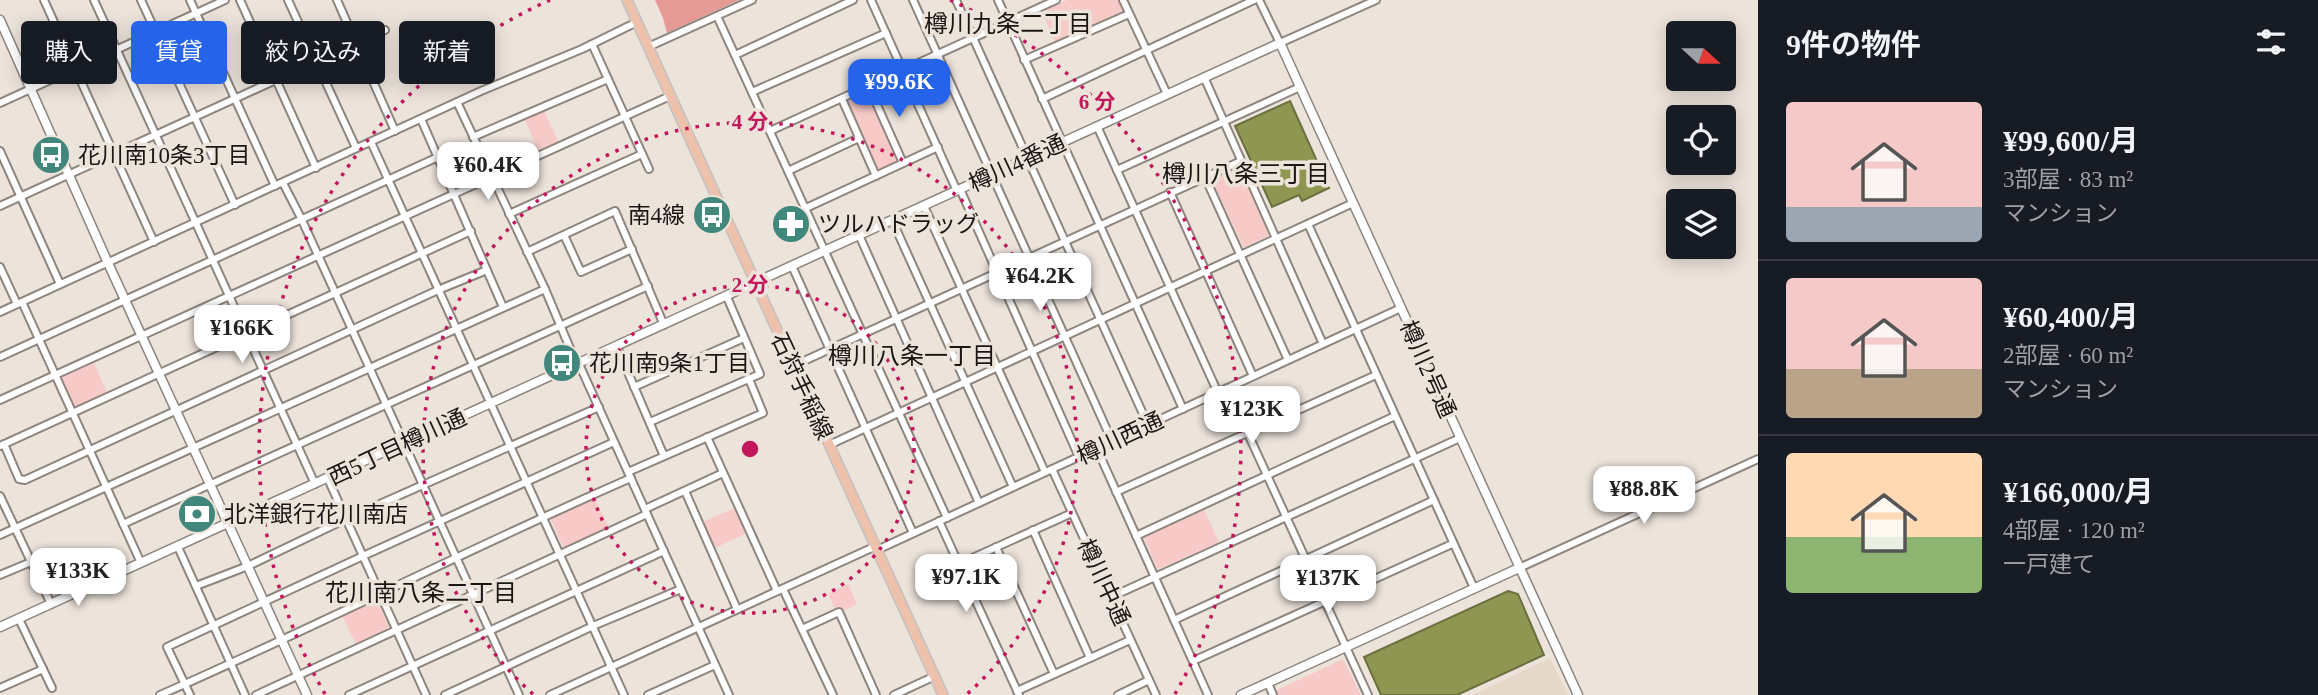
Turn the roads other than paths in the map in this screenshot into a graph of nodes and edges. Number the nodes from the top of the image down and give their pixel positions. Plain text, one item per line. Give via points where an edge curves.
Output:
1 (44, 0) edge
2 (94, 0) edge
3 (141, 0) edge
4 (190, 0) edge
5 (225, 0) edge
6 (240, 0) edge
7 (288, 0) edge
8 (337, 0) edge
9 (627, 0) edge
10 (751, 0) edge
11 (853, 0) edge
12 (871, 0) edge
13 (912, 0) edge
14 (956, 0) edge
15 (998, 0) edge
16 (1056, 0) edge
17 (1123, 0) edge
18 (1254, 0) edge
19 (1259, 0) edge
20 (1376, 0) edge
21 (1129, 13) junction
22 (196, 14) junction
23 (717, 16) junction
24 (0, 20) edge
25 (54, 21) edge
26 (103, 21) edge
27 (151, 21) edge
28 (180, 21) edge
29 (249, 21) edge
30 (298, 21) edge
31 (346, 21) edge
32 (636, 22) junction
33 (1008, 23) junction
34 (886, 33) junction
35 (974, 38) junction
36 (1280, 43) junction
37 (593, 44) junction
38 (648, 47) junction
39 (1146, 51) junction
40 (117, 52) edge
41 (735, 55) junction
42 (938, 55) junction
43 (1024, 60) junction
44 (903, 71) junction
45 (1204, 77) junction
46 (608, 79) junction
47 (39, 84) edge
48 (82, 84) edge
49 (180, 84) edge
50 (267, 84) edge
51 (278, 84) edge
52 (327, 84) edge
53 (374, 84) edge
54 (869, 87) junction
55 (1300, 87) junction
56 (30, 88) junction
57 (752, 92) junction
58 (1167, 94) junction
59 (670, 96) junction
60 (235, 99) junction
61 (842, 99) junction
62 (1042, 99) junction
63 (457, 102) junction
64 (0, 103) edge
65 (195, 117) junction
66 (624, 117) junction
67 (421, 119) junction
68 (1224, 121) junction
69 (1097, 126) junction
70 (395, 131) junction
71 (770, 131) junction
72 (155, 136) junction
73 (474, 138) junction
74 (859, 138) junction
75 (371, 142) junction
76 (1062, 143) junction
77 (937, 147) junction
78 (356, 148) junction
79 (0, 151) edge
80 (114, 154) junction
81 (642, 154) junction
82 (438, 157) junction
83 (1028, 158) junction
84 (1241, 161) junction
85 (903, 163) junction
86 (316, 168) junction
87 (649, 169) dead end
88 (1117, 170) junction
89 (788, 171) junction
90 (68, 174) junction
91 (992, 175) junction
92 (491, 176) junction
93 (876, 176) junction
94 (1205, 177) junction
95 (388, 179) junction
96 (283, 183) junction
97 (275, 187) junction
98 (958, 190) junction
99 (1170, 192) junction
100 (455, 193) junction
101 (20, 196) junction
102 (1353, 203) junction
103 (235, 205) junction
104 (0, 206) edge
105 (924, 206) junction
106 (806, 208) junction
107 (1134, 208) junction
108 (509, 214) junction
109 (404, 215) junction
110 (301, 218) junction
111 (892, 220) junction
112 (195, 223) junction
113 (1308, 224) junction
114 (1099, 225) junction
115 (471, 230) junction
116 (564, 235) junction
117 (859, 235) junction
118 (1276, 239) junction
119 (1065, 240) junction
120 (154, 242) junction
121 (632, 249) junction
122 (825, 251) junction
123 (527, 252) junction
124 (422, 253) junction
125 (317, 255) junction
126 (1241, 256) junction
127 (1029, 257) junction
128 (212, 259) junction
129 (108, 263) junction
130 (792, 266) junction
131 (0, 267) edge
132 (487, 270) junction
133 (996, 272) junction
134 (1207, 272) junction
135 (755, 283) junction
136 (60, 285) junction
137 (648, 286) junction
138 (962, 288) junction
139 (545, 289) junction
140 (1171, 289) junction
141 (438, 290) junction
142 (335, 293) junction
143 (230, 295) junction
144 (727, 297) junction
145 (125, 298) junction
146 (19, 303) junction
147 (930, 303) junction
148 (1136, 305) junction
149 (503, 307) junction
150 (1401, 308) junction
151 (0, 312) edge
152 (895, 319) junction
153 (1102, 320) junction
154 (664, 325) junction
155 (560, 326) junction
156 (455, 328) junction
157 (351, 330) junction
158 (1354, 330) junction
159 (247, 332) junction
160 (863, 334) junction
161 (142, 335) junction
162 (1065, 337) junction
163 (744, 338) junction
164 (39, 340) junction
165 (1323, 344) junction
166 (617, 347) junction
167 (830, 349) junction
168 (1032, 352) junction
169 (0, 357) edge
170 (1288, 360) junction
171 (473, 365) junction
172 (578, 365) junction
173 (793, 366) junction
174 (368, 368) junction
175 (998, 368) junction
176 (265, 369) junction
177 (159, 372) junction
178 (1376, 374) junction
179 (56, 375) junction
180 (1253, 376) junction
181 (748, 379) junction
182 (966, 382) junction
183 (634, 387) junction
184 (1227, 388) junction
185 (1218, 393) junction
186 (932, 398) junction
187 (0, 400) edge
188 (491, 404) junction
189 (385, 405) junction
190 (281, 407) junction
191 (599, 407) junction
192 (177, 409) junction
193 (1183, 409) junction
194 (900, 412) junction
195 (72, 413) junction
196 (1395, 416) junction
197 (650, 422) junction
198 (1148, 425) junction
199 (866, 428) junction
200 (1248, 433) junction
201 (707, 437) junction
202 (1460, 438) junction
203 (1112, 441) junction
204 (614, 442) junction
205 (297, 444) junction
206 (403, 444) junction
207 (2, 445) edge
208 (509, 445) junction
209 (829, 445) junction
210 (194, 446) junction
211 (89, 449) junction
212 (1097, 449) junction
213 (664, 456) junction
214 (1079, 457) junction
215 (1415, 458) junction
216 (1758, 459) edge
217 (1049, 471) junction
218 (723, 473) junction
219 (629, 475) junction
220 (1267, 475) junction
221 (328, 479) junction
222 (526, 481) junction
223 (211, 483) junction
224 (315, 484) junction
225 (422, 485) junction
226 (106, 487) junction
227 (1013, 487) junction
228 (685, 491) junction
229 (1116, 492) junction
230 (0, 496) edge
231 (1433, 500) junction
232 (979, 503) junction
233 (646, 511) junction
234 (1072, 513) junction
235 (542, 516) junction
236 (1287, 517) junction
237 (947, 518) junction
238 (346, 519) junction
239 (939, 521) junction
240 (439, 522) junction
241 (123, 524) junction
242 (230, 524) junction
243 (15, 528) junction
244 (1033, 530) junction
245 (913, 533) junction
246 (0, 535) edge
247 (1136, 536) junction
248 (1452, 544) junction
249 (178, 547) junction
250 (996, 547) junction
251 (876, 548) junction
252 (664, 551) junction
253 (560, 554) junction
254 (363, 556) junction
255 (456, 559) junction
256 (1305, 559) junction
257 (31, 562) junction
258 (141, 564) junction
259 (958, 564) junction
260 (248, 566) junction
261 (1519, 568) junction
262 (0, 575) edge
263 (1154, 577) junction
264 (196, 586) junction
265 (1474, 588) junction
266 (681, 589) junction
267 (576, 590) junction
268 (780, 590) junction
269 (379, 593) junction
270 (472, 594) junction
271 (1111, 597) junction
272 (264, 601) junction
273 (1325, 601) junction
274 (51, 604) junction
275 (737, 609) junction
276 (19, 618) junction
277 (1174, 620) junction
278 (214, 626) junction
279 (593, 626) junction
280 (0, 627) edge
281 (698, 627) junction
282 (802, 629) junction
283 (396, 630) junction
284 (489, 631) junction
285 (281, 638) junction
286 (1130, 639) junction
287 (1346, 647) junction
288 (1090, 658) junction
289 (1193, 661) junction
290 (231, 664) junction
291 (715, 665) junction
292 (412, 666) junction
293 (506, 667) junction
294 (611, 667) junction
295 (43, 668) junction
296 (298, 674) junction
297 (1054, 674) junction
298 (935, 676) junction
299 (1149, 680) junction
300 (1268, 683) junction
301 (185, 684) junction
302 (0, 688) edge
303 (52, 688) dead end
304 (1018, 693) edge
305 (160, 695) edge
306 (190, 695) edge
307 (245, 695) edge
308 (256, 695) edge
309 (307, 695) edge
310 (349, 695) edge
311 (426, 695) edge
312 (446, 695) edge
313 (519, 695) edge
314 (550, 695) edge
315 (624, 695) edge
316 (648, 695) edge
317 (729, 695) edge
318 (833, 695) edge
319 (876, 695) edge
320 (894, 695) edge
321 (943, 695) edge
322 (1118, 695) edge
323 (1156, 695) edge
324 (1208, 695) edge
325 (1241, 695) edge
326 (1273, 695) edge
327 (1368, 695) edge
328 (1578, 695) edge

1 - 25 street
2 - 26 street
3 - 27 street
4 - 22 street
5 - 22 street
6 - 29 street
7 - 30 street
8 - 31 street
9 - 32 main road, 石狩手稲線
10 - 23 street
11 - 41 street
12 - 34 street
13 - 42 street
14 - 35 street
15 - 33 street
16 - 33 street
17 - 21 street
18 - 39 street
19 - 36 street
20 - 36 street
21 - 39 street
21 - 43 street
22 - 28 street
22 - 60 street
23 - 38 street
23 - 41 street
24 - 56 street
32 - 37 street
32 - 38 main road, 石狩手稲線
33 - 35 street
33 - 43 street
34 - 44 street
34 - 57 street
35 - 42 street
35 - 83 street
36 - 45 street, 樽川4番通
36 - 55 street, 樽川2号通
37 - 46 street
37 - 63 street
38 - 59 main road, 石狩手稲線
39 - 58 street
39 - 62 street
40 - 72 street
41 - 57 street
42 - 44 street
42 - 91 street
43 - 62 street
44 - 54 street
44 - 77 street
45 - 58 street, 樽川4番通
45 - 68 street
46 - 66 street
46 - 73 street
47 - 56 street
48 - 80 street
49 - 65 street
50 - 60 street
51 - 86 street
52 - 78 street
53 - 70 street
54 - 61 street
54 - 85 street
55 - 68 street
55 - 102 street, 樽川2号通
56 - 64 street
56 - 90 street
57 - 71 street
58 - 69 street, 樽川4番通
59 - 66 street
59 - 135 main road, 石狩手稲線
60 - 65 street
60 - 97 street
61 - 71 street
61 - 74 street
62 - 76 street
63 - 67 street
63 - 73 street
65 - 72 street
65 - 103 street
66 - 81 street
66 - 92 street
67 - 70 street
67 - 82 street
68 - 84 street
68 - 88 street
69 - 76 street, 樽川4番通
69 - 88 street
70 - 75 street
71 - 89 street
72 - 80 street
72 - 112 street
73 - 92 street
74 - 89 street
74 - 93 street
75 - 78 street
75 - 95 street
76 - 83 street, 樽川4番通
76 - 114 street
77 - 85 street
77 - 98 street
78 - 86 street
79 - 101 street
80 - 90 street
80 - 120 street
81 - 87 street
81 - 108 street
82 - 95 street
82 - 100 street
83 - 91 street, 樽川4番通
83 - 119 street
84 - 94 street
84 - 118 street
85 - 93 street
86 - 96 street
88 - 107 street
89 - 106 street
90 - 101 street
90 - 129 street
91 - 98 street, 樽川4番通
91 - 127 street
92 - 100 street
92 - 108 street
93 - 106 street
94 - 99 street
94 - 126 street
95 - 109 street
95 - 110 street
96 - 97 street
96 - 110 street
97 - 103 street
98 - 105 street, 樽川4番通
98 - 133 street
99 - 107 street
99 - 134 street
100 - 109 street
100 - 115 street
101 - 104 street
101 - 136 street
102 - 113 street
102 - 150 street, 樽川2号通
103 - 112 street
105 - 111 street, 樽川4番通
105 - 138 street, 樽川中通
106 - 122 street
107 - 114 street
107 - 140 street
108 - 123 street
109 - 124 street
109 - 125 street
110 - 125 street
110 - 128 street
111 - 117 street, 樽川4番通
111 - 147 street
112 - 120 street
112 - 128 street
113 - 118 street
113 - 158 street
114 - 119 street
114 - 148 street
115 - 124 street
115 - 132 street
116 - 121 street via 581,272
116 - 121 street via 615,211
116 - 123 street
117 - 122 street, 樽川4番通
117 - 152 street
118 - 126 street
118 - 165 street
119 - 127 street
119 - 153 street
120 - 129 street
121 - 137 street
122 - 130 street, 樽川4番通
122 - 160 street
123 - 139 street
124 - 141 street
124 - 142 street
125 - 142 street
125 - 143 street
126 - 134 street
126 - 170 street
127 - 133 street
127 - 162 street
128 - 143 street
128 - 145 street
129 - 136 street
129 - 145 street
130 - 135 street, 樽川4番通
130 - 167 street
131 - 146 street
132 - 141 street
132 - 149 street
133 - 138 street
133 - 168 street
134 - 140 street
134 - 180 street
135 - 144 street, 西5丁目樽川通
135 - 173 main road, 石狩手稲線
136 - 146 street
137 - 154 street
137 - 155 street
138 - 147 street
138 - 175 street, 樽川中通
139 - 149 street
139 - 155 street
140 - 148 street
140 - 185 street
141 - 156 street
141 - 157 street
142 - 157 street
142 - 159 street
143 - 159 street
143 - 161 street
144 - 154 street, 西5丁目樽川通
144 - 163 street
145 - 161 street
145 - 164 street
146 - 151 street
146 - 164 street
147 - 152 street
147 - 182 street
148 - 153 street
148 - 193 street
149 - 156 street
150 - 158 street, 樽川西通
150 - 202 street, 樽川2号通
152 - 160 street
152 - 186 street
153 - 162 street
153 - 198 street
154 - 166 street, 西5丁目樽川通
155 - 171 street
155 - 172 street
156 - 171 street
156 - 174 street
157 - 174 street
157 - 176 street
158 - 165 street, 樽川西通
158 - 178 street
159 - 176 street
159 - 177 street
160 - 167 street
160 - 194 street
161 - 177 street
161 - 179 street
162 - 168 street
162 - 203 street
163 - 181 street via 760,374
163 - 183 street
164 - 169 street
164 - 179 street
165 - 170 street, 樽川西通
166 - 172 street, 西5丁目樽川通
166 - 183 street
167 - 173 street
167 - 199 street
168 - 175 street
168 - 214 street
170 - 180 street, 樽川西通
171 - 188 street
171 - 189 street
172 - 188 street, 西5丁目樽川通
172 - 191 street
173 - 209 main road, 石狩手稲線
174 - 189 street
174 - 190 street
175 - 182 street
175 - 217 street, 樽川中通
176 - 190 street
176 - 192 street
177 - 192 street
177 - 195 street
178 - 196 street
178 - 200 street
179 - 187 street
179 - 195 street
180 - 184 street, 樽川西通
181 - 197 street
181 - 201 street via 763,413
182 - 186 street
182 - 227 street
183 - 197 street
184 - 185 street, 樽川西通
184 - 200 street
185 - 193 street, 樽川西通
186 - 194 street
186 - 232 street
188 - 206 street, 西5丁目樽川通
188 - 208 street
189 - 205 street
189 - 206 street
190 - 205 street
190 - 210 street
191 - 204 street
191 - 208 street
192 - 210 street
192 - 211 street
193 - 198 street, 樽川西通
194 - 199 street
194 - 237 street
195 - 207 street
195 - 211 street
196 - 215 street
196 - 220 street
197 - 213 street
198 - 203 street, 樽川西通
199 - 209 street
199 - 245 street
200 - 220 street
200 - 229 street
201 - 213 street
201 - 218 street
202 - 215 street
202 - 261 street, 樽川2号通
203 - 212 street, 樽川西通
204 - 219 street
204 - 222 street
205 - 223 street
205 - 224 street
206 - 221 street, 西5丁目樽川通
206 - 225 street
207 - 211 street via 19,479 25,480
208 - 222 street
208 - 225 street
209 - 251 main road, 石狩手稲線
210 - 223 street
210 - 226 street
211 - 226 street
212 - 214 street, 樽川西通
212 - 229 street
213 - 219 street
214 - 217 street, 樽川西通
215 - 231 street
215 - 236 street
216 - 261 street
217 - 227 street, 樽川西通
217 - 234 street, 樽川中通
218 - 228 street
218 - 268 street
219 - 233 street
219 - 235 street
220 - 236 street
220 - 247 street
221 - 224 street, 西5丁目樽川通
221 - 238 street
222 - 235 street
222 - 240 street
223 - 241 street
223 - 242 street
224 - 242 street, 西5丁目樽川通
225 - 238 street
225 - 240 street
226 - 241 street
226 - 243 street
227 - 232 street, 樽川西通
228 - 233 street
228 - 275 street
229 - 247 street
230 - 243 street
231 - 248 street
231 - 256 street
232 - 237 street, 樽川西通
233 - 252 street
233 - 253 street
234 - 244 street
234 - 271 street, 樽川中通
235 - 253 street
235 - 255 street
236 - 256 street
236 - 263 street
237 - 239 street, 樽川西通
238 - 254 street
238 - 260 street
239 - 245 street, 樽川西通
239 - 259 street
240 - 254 street
240 - 255 street
241 - 258 street
242 - 249 street, 西5丁目樽川通
242 - 260 street
243 - 246 street
243 - 257 street
244 - 250 street
244 - 288 street
245 - 251 street, 樽川西通
247 - 263 street
248 - 265 street
248 - 273 street
249 - 258 street, 西5丁目樽川通
249 - 264 street
250 - 259 street
250 - 297 street
251 - 268 street, 樽川西通
251 - 298 main road, 石狩手稲線
252 - 266 street
252 - 267 street
253 - 267 street
253 - 270 street
254 - 269 street
254 - 272 street
255 - 269 street
255 - 270 street
256 - 273 street
256 - 277 street
257 - 262 street
257 - 274 street
258 - 274 street, 西5丁目樽川通
259 - 304 street
260 - 264 street
260 - 272 street
261 - 265 street
261 - 328 street, 樽川2号通
263 - 271 street
263 - 277 street
264 - 278 street
265 - 287 street
266 - 279 street
266 - 281 street
267 - 279 street
267 - 284 street
268 - 275 street, 樽川西通
268 - 282 street
269 - 283 street
269 - 285 street
270 - 283 street
270 - 284 street
271 - 286 street, 樽川中通
272 - 278 street
272 - 285 street
273 - 287 street
273 - 289 street
274 - 276 street, 西5丁目樽川通
275 - 281 street, 樽川西通
276 - 280 street, 西5丁目樽川通
276 - 295 street
277 - 289 street
278 - 290 street
278 - 301 street via 167,647
279 - 293 street
279 - 294 street
281 - 291 street
281 - 294 street, 樽川西通
282 - 318 street
282 - 319 street via 839,612
283 - 292 street
283 - 296 street
284 - 292 street
284 - 293 street
285 - 290 street
285 - 296 street
286 - 288 street
286 - 299 street, 樽川中通
287 - 300 street
287 - 327 street
288 - 297 street
289 - 324 street
290 - 301 street
290 - 307 street
291 - 316 street
291 - 317 street
292 - 310 street
292 - 311 street
293 - 312 street
293 - 313 street
294 - 314 street, 樽川西通
294 - 315 street
295 - 302 street
295 - 303 street
296 - 308 street
296 - 309 street
297 - 304 street
298 - 320 street
298 - 321 main road, 石狩手稲線
299 - 322 street
299 - 323 street, 樽川中通
300 - 325 street
300 - 326 street
301 - 305 street
301 - 306 street

